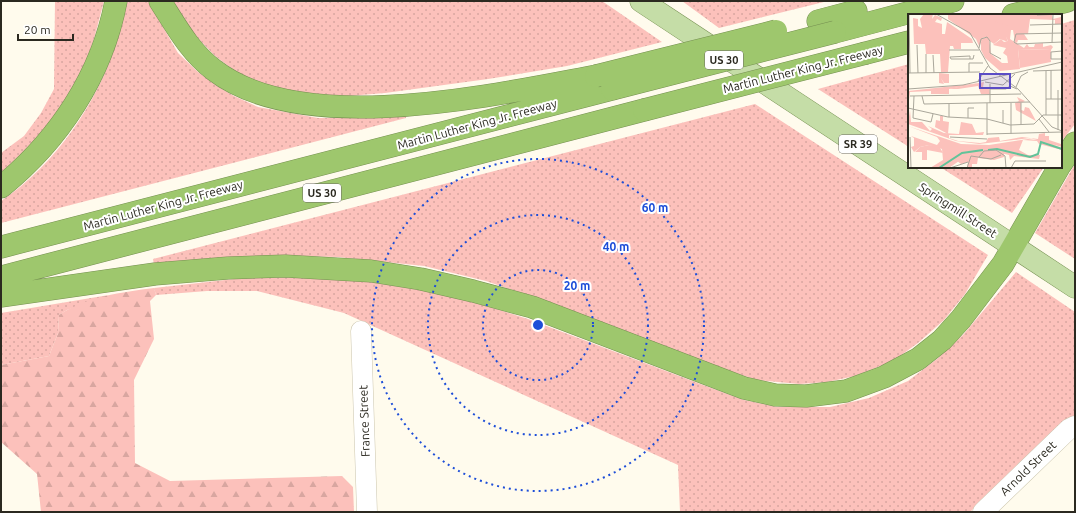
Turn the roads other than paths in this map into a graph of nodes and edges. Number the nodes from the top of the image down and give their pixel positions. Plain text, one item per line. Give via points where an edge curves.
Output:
1 (116, 1) edge
2 (160, 1) edge
3 (640, 1) edge
4 (894, 1) edge
5 (953, 1) edge
6 (1067, 1) edge
7 (1017, 14) edge
8 (827, 26) junction
9 (908, 42) edge
10 (604, 82) junction
11 (1075, 143) edge
12 (1062, 162) edge
13 (1058, 168) edge
14 (1, 187) edge
15 (1012, 246) junction
16 (1, 247) edge
17 (1, 277) edge
18 (1075, 287) edge
19 (1, 296) edge
20 (361, 331) dead end
21 (1075, 426) edge
22 (367, 512) edge
23 (983, 512) edge

1 - 14 highway via 91,77 76,103 36,156
2 - 10 highway via 182,37 197,56 214,70 235,84 262,95 292,102 351,107 411,104
3 - 15 main road, Springmill Street / SR 39
4 - 8 highway
5 - 8 highway, Martin Luther King Jr. Freeway / US 30
6 - 7 highway
8 - 10 highway, Martin Luther King Jr. Freeway / US 30, bridge
9 - 17 highway, Martin Luther King Jr. Freeway / US 30, bridge
10 - 16 highway, Martin Luther King Jr. Freeway / US 30
11 - 12 highway
13 - 15 highway
15 - 18 main road, Springmill Street / SR 39
15 - 19 highway via 1003,264 961,319 942,340 918,359 884,377 846,391 806,396 775,395 744,388 532,307 466,289 371,271 285,266 228,268 155,274
20 - 22 street, France Street
21 - 23 street, Arnold Street

